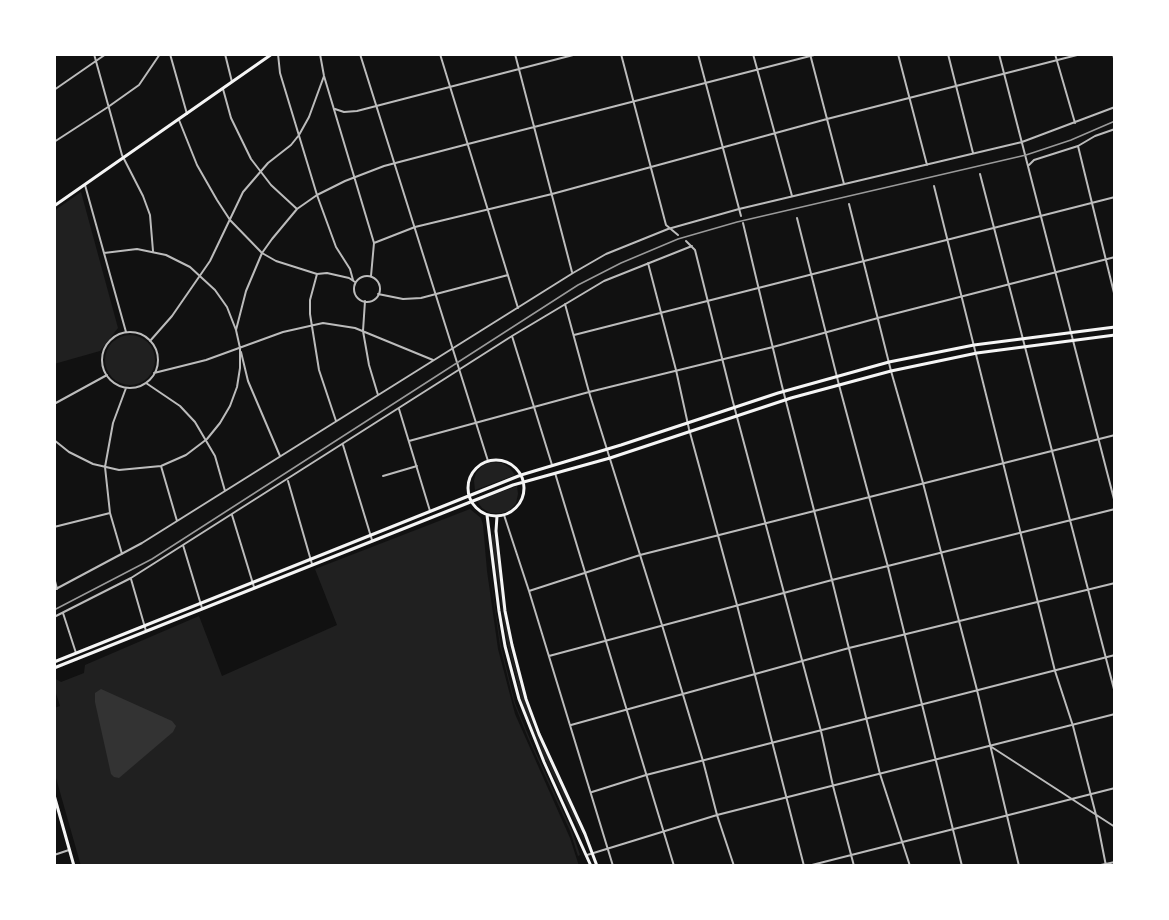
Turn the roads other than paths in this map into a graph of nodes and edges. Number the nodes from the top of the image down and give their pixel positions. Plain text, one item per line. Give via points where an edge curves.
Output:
1 (94, 54) edge
2 (106, 54) edge
3 (160, 54) edge
4 (170, 54) edge
5 (225, 54) edge
6 (272, 54) edge
7 (278, 54) edge
8 (320, 54) edge
9 (360, 54) edge
10 (440, 54) edge
11 (515, 54) edge
12 (577, 54) edge
13 (621, 54) edge
14 (698, 54) edge
15 (753, 54) edge
16 (818, 54) edge
17 (898, 54) edge
18 (948, 54) edge
19 (999, 54) edge
20 (1054, 54) edge
21 (1081, 54) edge
22 (1113, 54) edge
23 (810, 55) edge
24 (96, 61) junction
25 (1057, 62) junction
26 (1115, 62) edge
27 (519, 69) junction
28 (756, 69) junction
29 (1004, 75) junction
30 (324, 76) junction
31 (232, 82) junction
32 (706, 82) junction
33 (957, 86) junction
34 (451, 87) junction
35 (223, 88) junction
36 (54, 90) edge
37 (910, 98) junction
38 (633, 101) junction
39 (376, 106) junction
40 (108, 107) junction
41 (1115, 107) edge
42 (335, 109) junction
43 (188, 114) junction
44 (827, 119) junction
45 (179, 120) junction
46 (1075, 123) junction
47 (535, 127) junction
48 (1115, 129) edge
49 (774, 134) junction
50 (299, 135) junction
51 (54, 142) edge
52 (1022, 142) junction
53 (468, 144) junction
54 (1078, 146) junction
55 (723, 148) junction
56 (973, 153) junction
57 (123, 159) junction
58 (395, 164) junction
59 (927, 165) junction
60 (1029, 165) junction
61 (651, 167) junction
62 (260, 171) junction
63 (980, 174) dead end
64 (356, 177) junction
65 (844, 184) junction
66 (85, 185) junction
67 (934, 186) dead end
68 (552, 194) junction
69 (317, 195) junction
70 (792, 196) junction
71 (1115, 197) edge
72 (1092, 203) junction
73 (849, 204) dead end
74 (54, 206) edge
75 (297, 209) junction
76 (488, 209) junction
77 (739, 209) junction
78 (741, 216) dead end
79 (1041, 216) junction
80 (797, 218) dead end
81 (230, 220) junction
82 (743, 223) dead end
83 (415, 227) junction
84 (668, 228) junction
85 (994, 228) junction
86 (678, 235) dead end
87 (947, 240) junction
88 (686, 241) dead end
89 (374, 243) junction
90 (692, 246) junction
91 (153, 252) junction
92 (105, 253) junction
93 (261, 253) junction
94 (1115, 257) edge
95 (1106, 259) junction
96 (864, 261) junction
97 (648, 263) junction
98 (317, 273) junction
99 (573, 273) junction
100 (1055, 273) junction
101 (508, 274) junction
102 (811, 275) junction
103 (201, 276) junction
104 (371, 276) junction
105 (354, 281) junction
106 (1009, 285) junction
107 (759, 288) junction
108 (378, 294) junction
109 (435, 295) junction
110 (962, 297) junction
111 (1115, 297) edge
112 (365, 301) junction
113 (708, 301) junction
114 (565, 304) junction
115 (518, 308) junction
116 (661, 314) junction
117 (878, 318) junction
118 (312, 324) junction
119 (1115, 327) edge
120 (236, 330) junction
121 (363, 332) junction
122 (1070, 332) junction
123 (126, 333) junction
124 (826, 333) junction
125 (574, 335) junction
126 (1115, 335) edge
127 (512, 336) junction
128 (1022, 339) junction
129 (150, 341) junction
130 (1072, 341) junction
131 (974, 345) junction
132 (773, 347) junction
133 (1024, 347) junction
134 (240, 348) junction
135 (451, 349) junction
136 (977, 353) junction
137 (722, 358) junction
138 (433, 360) junction
139 (889, 362) junction
140 (458, 370) junction
141 (676, 370) junction
142 (891, 371) junction
143 (154, 373) junction
144 (107, 375) junction
145 (837, 376) junction
146 (146, 383) junction
147 (839, 385) junction
148 (126, 388) junction
149 (589, 392) junction
150 (783, 392) junction
151 (378, 394) junction
152 (785, 400) junction
153 (54, 404) edge
154 (534, 408) junction
155 (735, 408) junction
156 (399, 409) junction
157 (738, 416) junction
158 (336, 421) junction
159 (477, 424) junction
160 (688, 424) junction
161 (690, 432) junction
162 (1115, 435) edge
163 (207, 439) junction
164 (1098, 439) junction
165 (54, 440) edge
166 (410, 441) junction
167 (58, 444) junction
168 (343, 445) junction
169 (607, 449) junction
170 (54, 450) edge
171 (1052, 451) junction
172 (280, 456) junction
173 (610, 458) junction
174 (488, 461) junction
175 (1004, 463) junction
176 (161, 466) junction
177 (417, 466) junction
178 (552, 466) junction
179 (105, 467) junction
180 (555, 472) junction
181 (521, 475) junction
182 (382, 476) dead end
183 (288, 479) junction
184 (524, 482) junction
185 (923, 483) junction
186 (225, 491) junction
187 (469, 495) junction
188 (869, 497) junction
189 (471, 500) junction
190 (1115, 503) edge
191 (1115, 509) edge
192 (430, 511) junction
193 (815, 512) junction
194 (110, 513) junction
195 (232, 515) junction
196 (487, 515) junction
197 (504, 515) junction
198 (497, 516) junction
199 (177, 521) junction
200 (1070, 521) junction
201 (401, 522) junction
202 (766, 524) junction
203 (54, 527) edge
204 (403, 528) junction
205 (1021, 533) junction
206 (370, 535) junction
207 (719, 536) junction
208 (372, 540) junction
209 (183, 545) junction
210 (122, 554) junction
211 (941, 554) junction
212 (640, 555) junction
213 (310, 558) junction
214 (312, 564) junction
215 (888, 567) junction
216 (585, 573) junction
217 (54, 577) edge
218 (131, 578) junction
219 (832, 580) junction
220 (252, 582) junction
221 (1115, 583) edge
222 (254, 587) junction
223 (55, 590) edge
224 (1088, 590) junction
225 (529, 591) junction
226 (784, 592) junction
227 (1038, 602) junction
228 (200, 603) junction
229 (737, 605) junction
230 (202, 608) junction
231 (63, 613) junction
232 (54, 617) edge
233 (958, 620) junction
234 (145, 625) junction
235 (662, 625) junction
236 (146, 631) junction
237 (905, 634) junction
238 (606, 640) junction
239 (849, 648) junction
240 (76, 652) junction
241 (1115, 655) edge
242 (549, 656) junction
243 (1106, 657) junction
244 (801, 661) junction
245 (54, 662) edge
246 (54, 668) edge
247 (1055, 670) junction
248 (754, 674) junction
249 (977, 690) junction
250 (1115, 693) edge
251 (683, 694) junction
252 (923, 704) junction
253 (627, 710) junction
254 (1115, 714) edge
255 (866, 719) junction
256 (571, 725) junction
257 (1073, 726) junction
258 (821, 731) junction
259 (773, 743) junction
260 (990, 746) junction
261 (936, 760) junction
262 (703, 761) junction
263 (880, 774) junction
264 (646, 775) junction
265 (832, 786) junction
266 (1115, 788) edge
267 (592, 792) junction
268 (1090, 794) junction
269 (54, 795) edge
270 (785, 798) junction
271 (1072, 800) junction
272 (717, 815) junction
273 (1096, 815) junction
274 (1007, 816) junction
275 (1115, 827) edge
276 (953, 830) junction
277 (663, 832) junction
278 (903, 842) junction
279 (70, 850) junction
280 (608, 850) junction
281 (592, 854) junction
282 (54, 855) edge
283 (587, 855) junction
284 (851, 855) junction
285 (1115, 862) edge
286 (1106, 865) edge
287 (74, 866) edge
288 (591, 866) edge
289 (597, 866) edge
290 (614, 866) edge
291 (674, 866) edge
292 (734, 866) edge
293 (806, 866) edge
294 (854, 866) edge
295 (910, 866) edge
296 (962, 866) edge
297 (1019, 866) edge
298 (1096, 866) edge

1 - 24 street
2 - 24 street
3 - 40 street via 143,81
4 - 43 street
5 - 31 street
6 - 31 main road
7 - 50 street
8 - 30 street
9 - 39 street
10 - 34 street
11 - 27 street
12 - 27 street
13 - 38 street
14 - 32 street
15 - 28 street
16 - 23 street
17 - 37 street
18 - 33 street
19 - 29 street
20 - 25 street
21 - 25 street
22 - 26 street
23 - 28 street
23 - 44 street
24 - 36 street
24 - 40 street
25 - 29 street
25 - 46 street
27 - 34 street
27 - 47 street
28 - 32 street
28 - 49 street
29 - 33 street
29 - 52 street
30 - 42 street
30 - 50 street
31 - 35 main road
32 - 38 street
32 - 55 street
33 - 37 street
33 - 56 street
34 - 39 street
34 - 53 street
35 - 43 main road
35 - 62 street via 237,132
37 - 44 street
37 - 59 street
38 - 47 street
38 - 61 street
39 - 42 street via 350,112
39 - 58 street
40 - 51 street
40 - 57 street
41 - 46 street
42 - 64 street
43 - 45 main road
44 - 49 street
44 - 65 street
45 - 57 main road
45 - 81 street via 197,165
46 - 52 street
47 - 53 street
47 - 68 street
48 - 54 street
49 - 55 street
49 - 70 street
50 - 62 street
50 - 69 street
52 - 56 street
52 - 60 street
53 - 58 street
53 - 76 street
54 - 60 street
54 - 72 street
55 - 61 street
55 - 77 street
56 - 59 street
57 - 66 main road
57 - 91 street via 147,206
58 - 64 street
58 - 83 street
59 - 65 street
60 - 79 street
61 - 68 street
61 - 84 street
62 - 75 street
62 - 81 street via 243,192
63 - 85 street
64 - 69 street
64 - 89 street
65 - 70 street
66 - 74 main road
66 - 92 street
67 - 87 street
68 - 76 street
68 - 99 street
69 - 75 street
69 - 105 street via 336,247
70 - 77 street
71 - 72 street
72 - 79 street
72 - 95 street
73 - 96 street
75 - 93 street
76 - 83 street
76 - 101 street
77 - 78 street
77 - 84 street
79 - 85 street
79 - 100 street
80 - 102 street
81 - 93 street
81 - 103 street
82 - 107 street
83 - 89 street
83 - 109 street
84 - 86 street
84 - 99 street via 606,254
85 - 87 street
85 - 106 street
87 - 96 street
87 - 110 street
88 - 90 street
89 - 104 street
90 - 97 street
90 - 113 street
91 - 92 street
91 - 103 street via 178,260
92 - 123 street
93 - 98 street
93 - 120 street
94 - 95 street
95 - 100 street
95 - 111 street
96 - 102 street
96 - 117 street
97 - 114 street via 614,276
97 - 116 street
98 - 105 street
98 - 118 street via 310,300
99 - 115 street
100 - 106 street
100 - 122 street
101 - 109 street
101 - 115 street
102 - 107 street
102 - 124 street
103 - 120 street via 216,290
103 - 129 street
104 - 105 street
104 - 108 street via 379,286
105 - 112 street via 356,295
106 - 110 street
106 - 128 street
107 - 113 street
107 - 132 street
108 - 109 street via 413,299
108 - 112 street
109 - 135 street
110 - 117 street
110 - 131 street
112 - 121 street
113 - 116 street
113 - 137 street
114 - 125 street
114 - 127 street
115 - 135 street
116 - 125 street
116 - 141 street
117 - 124 street
117 - 139 street
118 - 121 street via 338,324
118 - 134 street
118 - 158 street via 319,370
119 - 122 main road
120 - 134 street
121 - 138 street
121 - 151 street
122 - 128 main road
122 - 130 street
123 - 129 street via 140,334
123 - 144 street via 115,337 105,348 102,362
124 - 132 street
124 - 145 street
125 - 149 street
126 - 130 main road
127 - 140 street
127 - 154 street
128 - 131 main road
128 - 133 street
129 - 143 street via 157,358
130 - 133 main road
130 - 164 street
131 - 136 street
131 - 139 main road
132 - 137 street
132 - 150 street
133 - 136 main road
133 - 171 street
134 - 143 street
134 - 163 street via 238,378 230,406
134 - 172 street via 248,381
135 - 138 street
135 - 140 street
136 - 142 main road
136 - 175 street
137 - 141 street
137 - 155 street
138 - 151 street
139 - 142 street
139 - 145 main road
140 - 156 street
140 - 159 street
141 - 149 street
141 - 160 street
142 - 147 main road
142 - 185 street
143 - 146 street
144 - 148 street
144 - 153 street
145 - 147 street
145 - 150 main road
146 - 148 street
146 - 163 street via 180,406
147 - 152 main road
147 - 188 street
148 - 179 street via 113,423
149 - 154 street
149 - 169 street
150 - 152 street
150 - 155 main road
151 - 158 street
152 - 157 main road
152 - 193 street
154 - 159 street
154 - 178 street
155 - 157 street
155 - 160 main road
156 - 166 street
156 - 168 street
157 - 161 main road
157 - 202 street
158 - 172 street
159 - 166 street
159 - 174 street
160 - 161 street
160 - 169 main road
161 - 173 main road
161 - 207 street
162 - 164 street
163 - 176 street via 186,455
163 - 186 street
164 - 171 street
164 - 190 street
165 - 167 street
166 - 177 street
167 - 170 street
167 - 179 street via 80,459
168 - 183 street
168 - 206 street
169 - 173 street
169 - 178 main road
171 - 175 street
171 - 200 street
172 - 186 street
173 - 180 main road
173 - 212 street
174 - 181 main road via 509,463
174 - 187 main road via 472,474
175 - 185 street
175 - 205 street
176 - 179 street via 134,470
176 - 199 street
177 - 182 street
177 - 192 street
178 - 181 main road
179 - 194 street
180 - 184 main road
180 - 216 street
181 - 184 main road
181 - 187 main road
183 - 195 street
183 - 213 street
184 - 189 main road
184 - 197 main road via 522,500 515,510
185 - 188 street
185 - 211 street
186 - 199 street
187 - 189 main road
187 - 192 main road
188 - 193 street
188 - 215 street
189 - 196 main road
189 - 204 main road
191 - 200 street
192 - 201 main road
193 - 202 street
193 - 219 street
194 - 203 street
194 - 210 street
195 - 209 street
195 - 220 street
196 - 198 main road
196 - 283 main road via 505,646 519,699
197 - 198 main road
197 - 225 street
198 - 281 main road via 506,611 520,678 539,734
199 - 210 street
200 - 205 street
200 - 224 street
201 - 204 main road
201 - 206 main road
202 - 207 street
202 - 226 street
204 - 208 main road
205 - 211 street
205 - 227 street
206 - 208 street
206 - 213 main road
207 - 212 street
207 - 229 street
208 - 214 main road
209 - 218 street
209 - 228 street
210 - 223 street
211 - 215 street
211 - 233 street
212 - 216 street
212 - 235 street
213 - 214 street
213 - 220 main road
214 - 222 main road
215 - 219 street
215 - 237 street
216 - 225 street
216 - 238 street
217 - 223 street
218 - 231 street
218 - 234 street
219 - 226 street
219 - 239 street
220 - 222 street
220 - 228 main road
221 - 224 street
222 - 230 main road
224 - 227 street
224 - 243 street
225 - 242 street
226 - 229 street
226 - 244 street
227 - 233 street
227 - 247 street
228 - 230 street
228 - 234 main road
229 - 235 street
229 - 248 street
230 - 236 main road
231 - 232 street
231 - 240 street
233 - 237 street
233 - 249 street
234 - 236 street
234 - 240 main road
235 - 238 street
235 - 251 street
236 - 246 main road
237 - 239 street
237 - 252 street
238 - 242 street
238 - 253 street
239 - 244 street
239 - 255 street
240 - 245 main road
241 - 243 street
242 - 256 street
243 - 247 street
243 - 250 street
244 - 248 street
244 - 258 street
247 - 249 street
247 - 257 street
248 - 251 street
248 - 259 street
249 - 252 street
249 - 260 street
251 - 253 street
251 - 262 street
252 - 255 street
252 - 261 street
253 - 256 street
253 - 264 street
254 - 257 street
255 - 258 street
255 - 263 street
256 - 267 street
257 - 260 street
257 - 268 street
258 - 259 street
258 - 265 street
259 - 262 street
259 - 270 street
260 - 261 street
260 - 271 street
260 - 274 street
261 - 263 street
261 - 276 street
262 - 264 street
262 - 272 street
263 - 265 street
263 - 278 street
264 - 267 street
264 - 277 street
265 - 270 street
265 - 284 street
266 - 268 street
267 - 280 street
268 - 271 street
268 - 273 street
269 - 279 main road
270 - 272 street
270 - 293 street
271 - 273 street
271 - 274 street
272 - 277 street
272 - 292 street
273 - 275 street
273 - 286 street
274 - 276 street
274 - 297 street
276 - 278 street
276 - 296 street
277 - 280 street
277 - 291 street
278 - 284 street
278 - 295 street
279 - 282 street
279 - 287 main road
280 - 281 street
280 - 290 street
281 - 283 street
281 - 289 main road
283 - 288 main road
284 - 293 street
284 - 294 street
285 - 286 street
286 - 298 street

